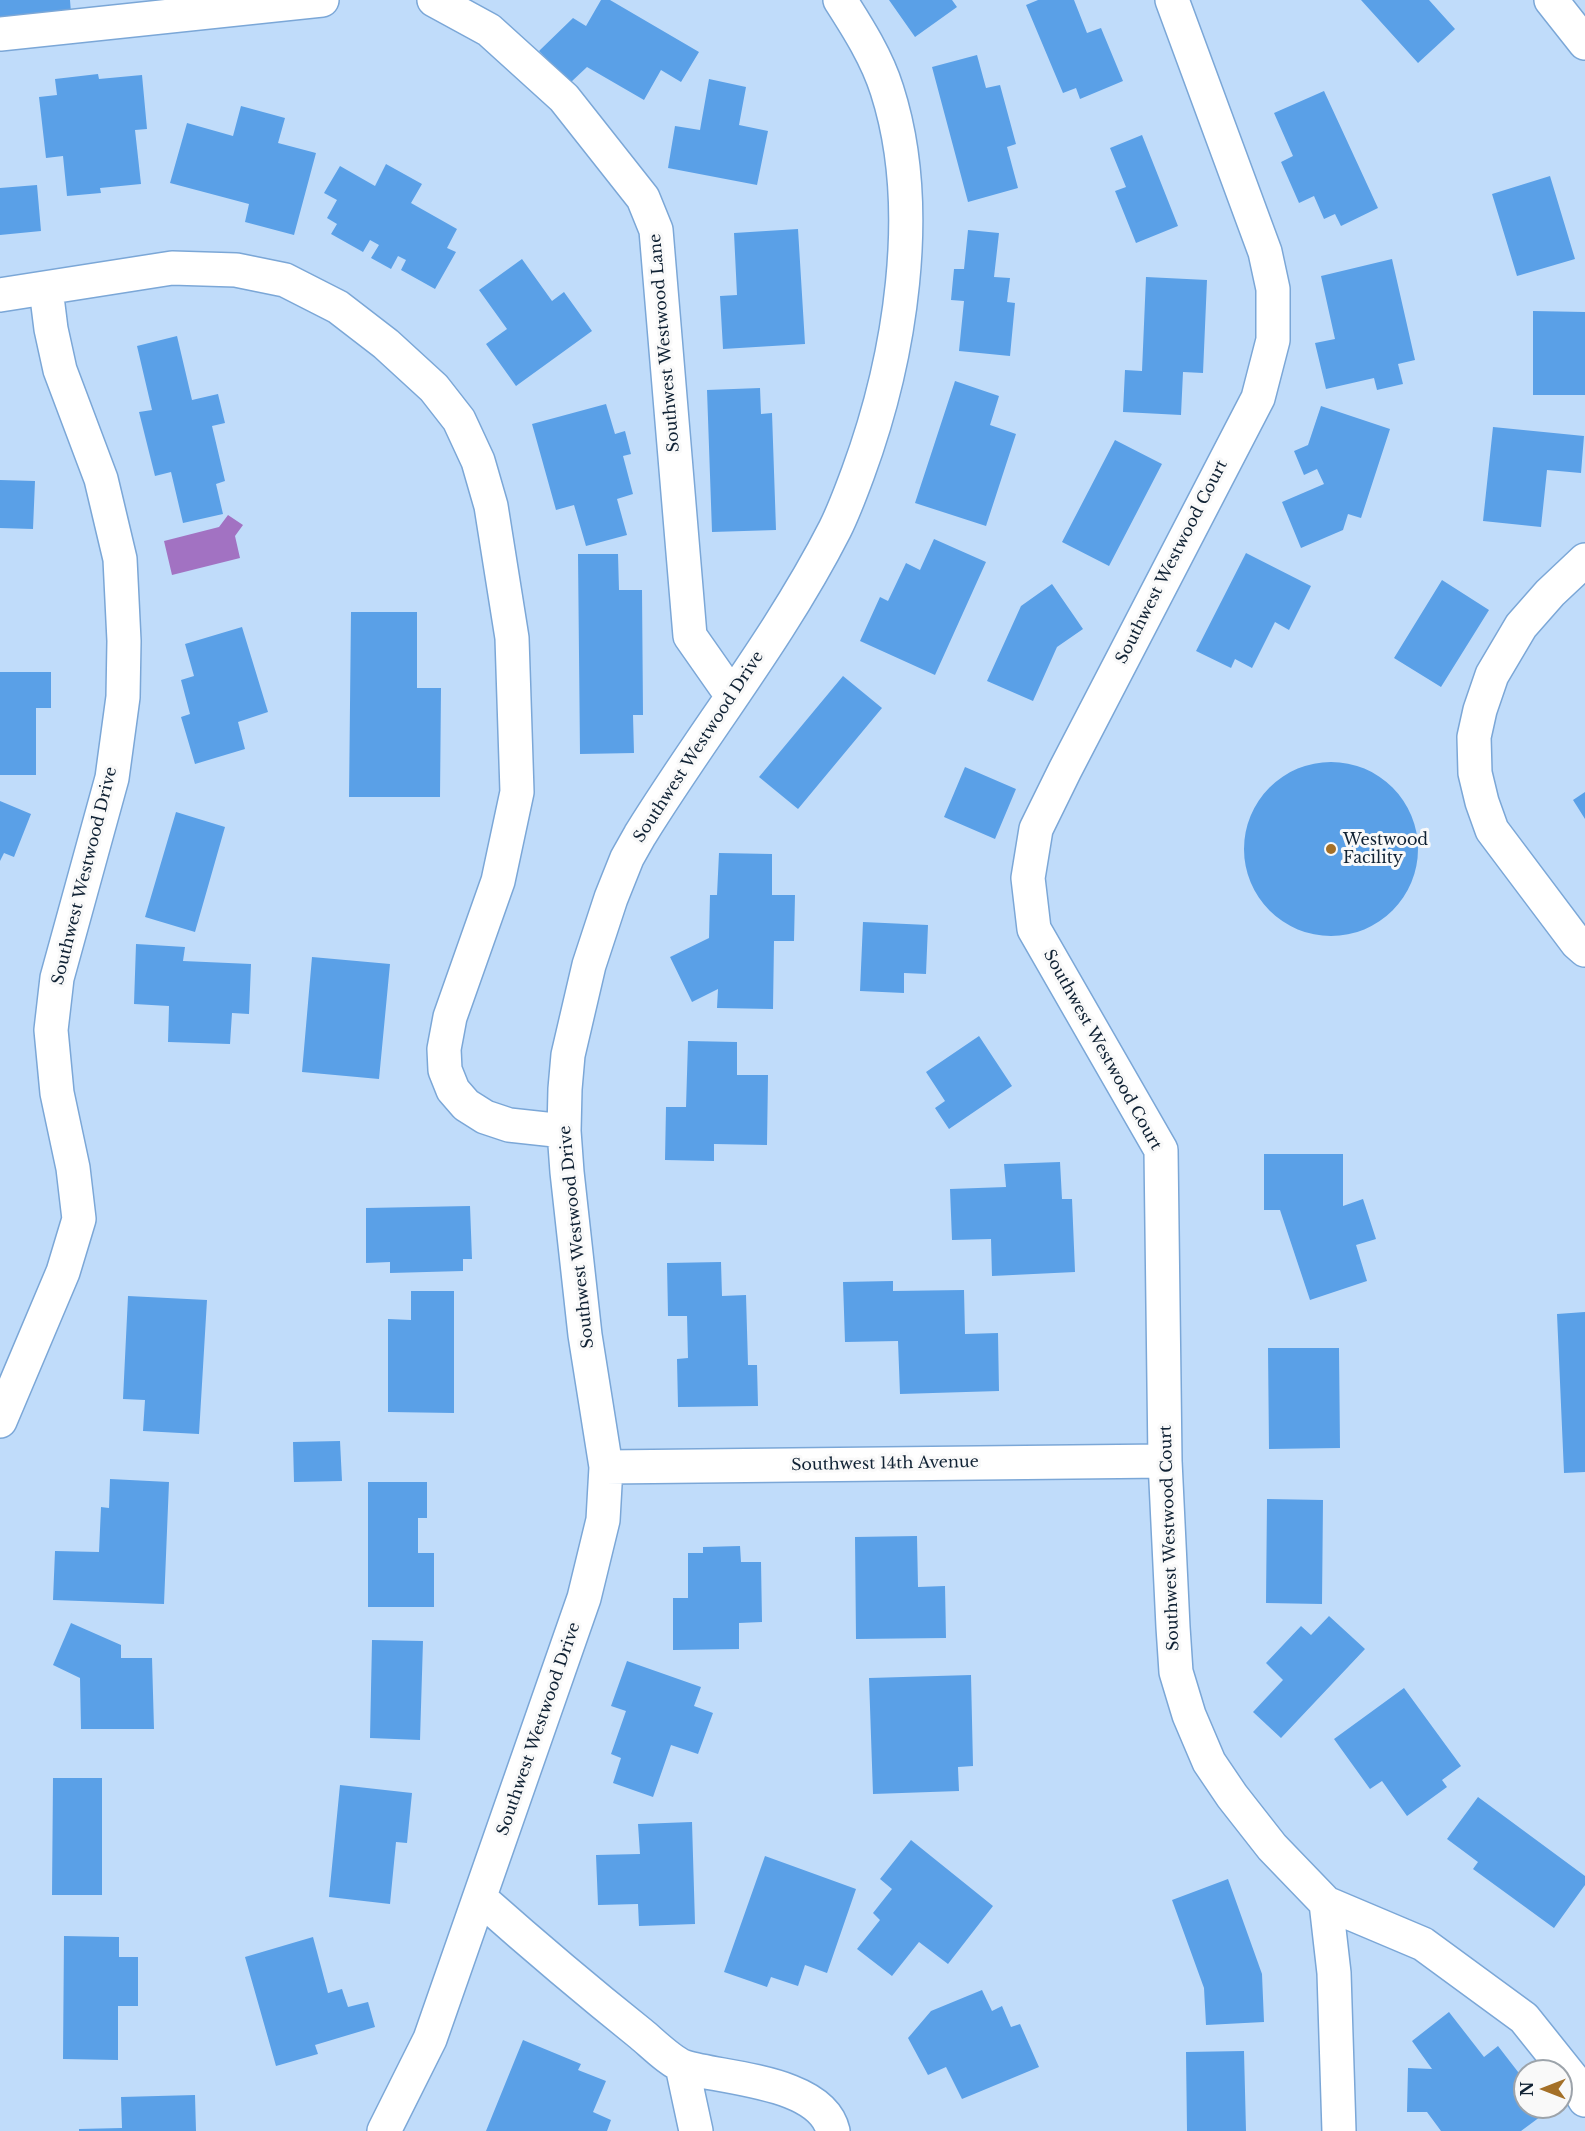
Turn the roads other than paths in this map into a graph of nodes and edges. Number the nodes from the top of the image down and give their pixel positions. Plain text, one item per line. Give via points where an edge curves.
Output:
1 (322, 0) edge
2 (434, 0) edge
3 (840, 0) edge
4 (1172, 0) edge
5 (1551, 0) edge
6 (0, 34) edge
7 (1585, 43) edge
8 (46, 289) junction
9 (0, 295) edge
10 (1585, 561) edge
11 (732, 696) junction
12 (1585, 950) edge
13 (564, 1131) junction
14 (0, 1421) edge
15 (1166, 1461) junction
16 (606, 1467) junction
17 (480, 1898) junction
18 (1326, 1903) junction
19 (682, 2066) junction
20 (1585, 2100) edge
21 (384, 2131) edge
22 (696, 2131) edge
23 (833, 2131) edge
24 (1339, 2131) edge

1 - 6 street
2 - 11 street, Southwest Westwood Lane via 489,30 564,98 643,198 656,230 690,636
3 - 11 street, Southwest Westwood Drive via 887,89 897,129 905,199 896,335 871,436 836,526 793,603
4 - 15 street, Southwest Westwood Court via 1265,252 1273,289 1273,340 1258,398 1036,829 1028,878 1034,929 1161,1149
5 - 7 street
8 - 9 street
8 - 13 street via 172,268 236,270 285,280 339,307 434,388 459,420 478,461 491,506 512,638 517,792 498,881 450,1017 445,1070 453,1090 466,1105 485,1117 509,1125
8 - 14 street, Southwest Westwood Drive via 60,370 101,479 120,559 123,696 112,778 57,978 52,1020 57,1093 79,1219 63,1272
10 - 12 street via 1521,626 1492,675 1474,737 1475,773 1492,830
11 - 13 street, Southwest Westwood Drive via 640,835 611,898 575,1019 568,1055
13 - 16 street, Southwest Westwood Drive via 585,1335
15 - 16 street, Southwest 14th Avenue
15 - 18 street, Southwest Westwood Court via 1176,1672 1189,1715 1209,1762 1232,1796 1272,1847
16 - 17 street, Southwest Westwood Drive via 603,1520 584,1598
17 - 19 street via 571,1979
17 - 21 street, Southwest Westwood Drive via 430,2039
18 - 20 street, Southwest Westwood Court via 1424,1944 1524,2018
18 - 24 street via 1334,1973
19 - 22 street
19 - 23 street via 776,2086 801,2096 831,2122

